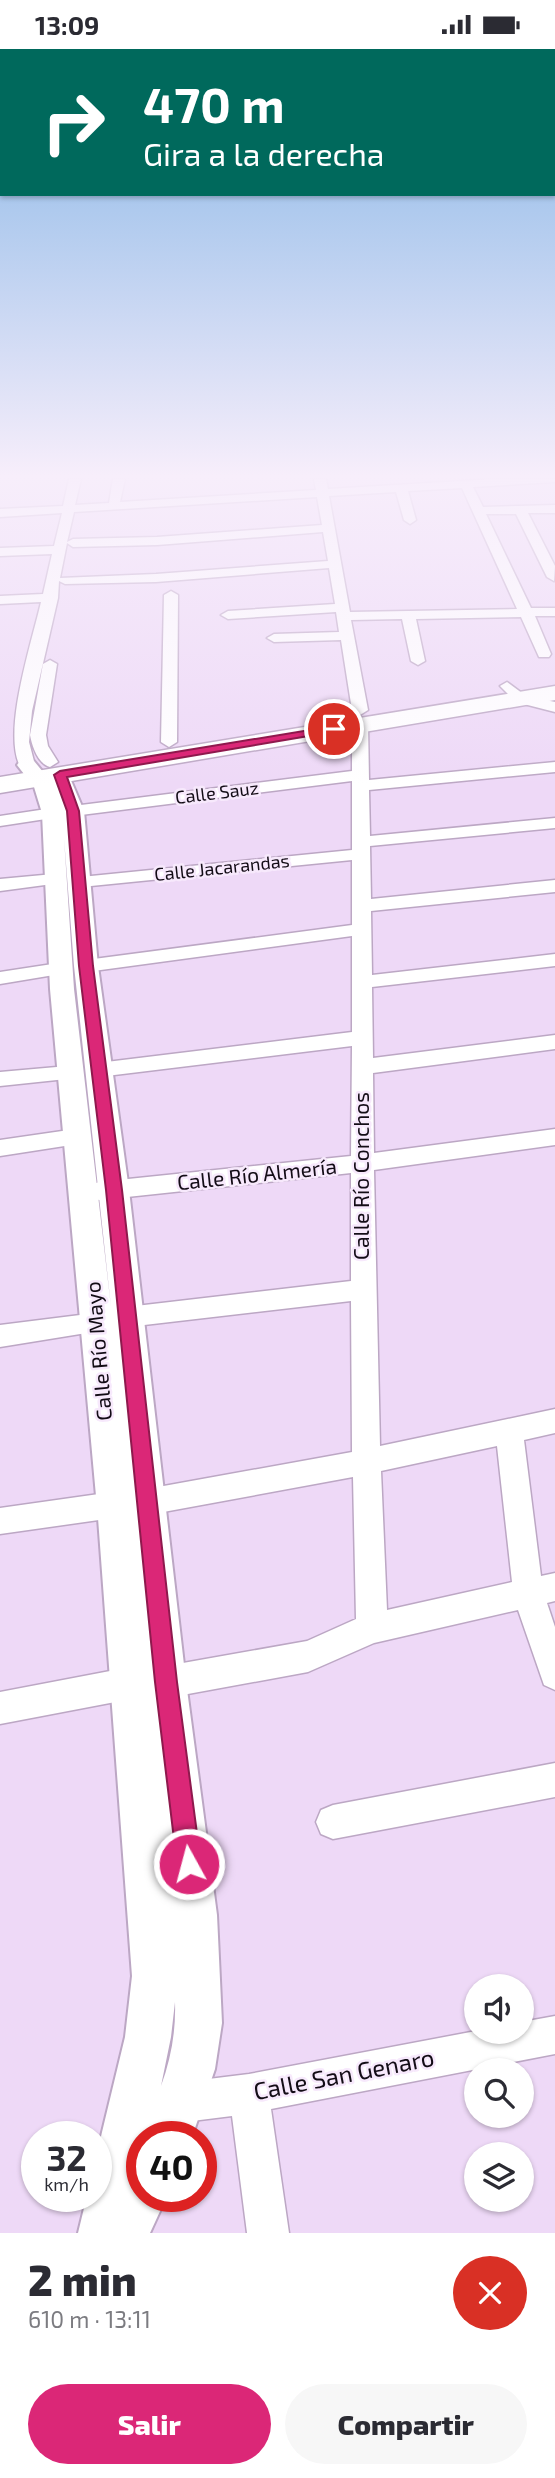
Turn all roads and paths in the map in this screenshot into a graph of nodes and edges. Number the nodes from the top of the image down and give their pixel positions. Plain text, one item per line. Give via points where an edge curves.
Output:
1 (65, 580) edge
2 (56, 581) edge
3 (338, 581) edge
4 (518, 581) edge
5 (170, 595) dead end
6 (51, 598) junction
7 (0, 600) edge
8 (343, 612) junction
9 (555, 612) edge
10 (524, 613) junction
11 (228, 615) dead end
12 (408, 615) junction
13 (347, 636) junction
14 (536, 637) junction
15 (555, 637) edge
16 (274, 638) dead end
17 (544, 654) dead end
18 (418, 661) dead end
19 (555, 678) edge
20 (514, 692) junction
21 (555, 693) edge
22 (555, 707) edge
23 (24, 711) junction
24 (42, 711) junction
25 (360, 718) junction
26 (169, 741) junction
27 (555, 767) edge
28 (0, 769) edge
29 (44, 770) junction
30 (360, 781) junction
31 (0, 785) edge
32 (63, 812) junction
33 (0, 821) edge
34 (555, 823) edge
35 (362, 848) junction
36 (67, 881) junction
37 (0, 885) edge
38 (555, 886) edge
39 (362, 917) junction
40 (555, 960) edge
41 (73, 968) junction
42 (0, 978) edge
43 (363, 982) junction
44 (361, 1038) junction
45 (555, 1042) edge
46 (361, 1067) junction
47 (83, 1072) junction
48 (0, 1079) edge
49 (76, 1137) junction
50 (555, 1137) edge
51 (0, 1148) edge
52 (364, 1163) junction
53 (99, 1191) junction
54 (362, 1290) junction
55 (112, 1320) junction
56 (0, 1336) edge
57 (555, 1421) edge
58 (509, 1431) junction
59 (365, 1462) junction
60 (130, 1503) junction
61 (0, 1521) edge
62 (541, 1590) edge
63 (372, 1627) junction
64 (555, 1674) edge
65 (166, 1682) junction
66 (131, 1683) junction
67 (0, 1708) edge
68 (555, 1780) edge
69 (333, 1822) dead end
70 (555, 2035) edge
71 (249, 2094) junction
72 (132, 2106) junction
73 (174, 2120) edge
74 (134, 2212) edge
75 (104, 2233) edge
76 (124, 2233) edge
77 (268, 2233) edge

1 - 24 street, Calle Río Mayo
2 - 6 street, Calle Río Mayo
3 - 8 street, Calle Río Conchos
4 - 10 street
5 - 26 street
6 - 7 street
6 - 23 street, Calle Río Mayo
8 - 11 street
8 - 12 street
8 - 13 street, Calle Río Conchos
9 - 10 street
10 - 12 street
10 - 14 street
12 - 18 street
13 - 16 street
13 - 25 street, Calle Río Conchos
14 - 15 street
14 - 17 street
19 - 20 main road
20 - 21 main road
20 - 22 street
20 - 25 main road
23 - 24 street
23 - 29 street, Calle Río Mayo via 22,756
24 - 29 street, Calle Río Mayo
25 - 26 main road
25 - 29 main road
25 - 30 street, Calle Río Conchos
26 - 29 main road
27 - 30 street, Calle Sauz
28 - 29 main road
29 - 31 main road
29 - 32 street, Calle Río Mayo
30 - 32 street, Calle Sauz
30 - 35 street, Calle Río Conchos
32 - 33 street, Calle Sauz
32 - 36 street, Calle Río Mayo
34 - 35 street, Calle Jacarandas
35 - 36 street, Calle Jacarandas
35 - 39 street, Calle Río Conchos
36 - 37 street, Calle Jacarandas
36 - 41 street, Calle Río Mayo
38 - 39 street
39 - 41 street
39 - 43 street, Calle Río Conchos
40 - 43 street
41 - 42 street
41 - 47 street, Calle Río Mayo
43 - 44 street, Calle Río Conchos
44 - 46 street, Calle Río Conchos
44 - 47 street
45 - 46 street
46 - 52 street, Calle Río Conchos
47 - 48 street
47 - 49 street, Calle Río Mayo
47 - 53 street, Calle Río Mayo
49 - 51 street
49 - 53 street, Calle Río Mayo
50 - 52 street, Calle Río Almería
52 - 53 street, Calle Río Almería
52 - 54 street, Calle Río Conchos
53 - 55 street, Calle Río Mayo
54 - 55 street
54 - 59 street, Calle Río Conchos
55 - 56 street
55 - 60 street, Calle Río Mayo
57 - 58 street
58 - 59 street
58 - 62 street
59 - 60 street
59 - 63 street, Calle Río Conchos
60 - 61 street
60 - 65 street, Calle Río Mayo
60 - 66 street, Calle Río Mayo
62 - 63 street
62 - 64 street
63 - 65 street via 308,1656
65 - 73 street, Calle Río Mayo via 199,1974 199,2023 191,2069
66 - 67 street
66 - 72 street, Calle Río Mayo via 155,1976 148,2037
68 - 69 street
70 - 71 street, Calle San Genaro
71 - 73 street, Calle San Genaro
71 - 77 street
72 - 73 street, Calle San Genaro
72 - 75 street, Calle Río Mayo
74 - 76 street

